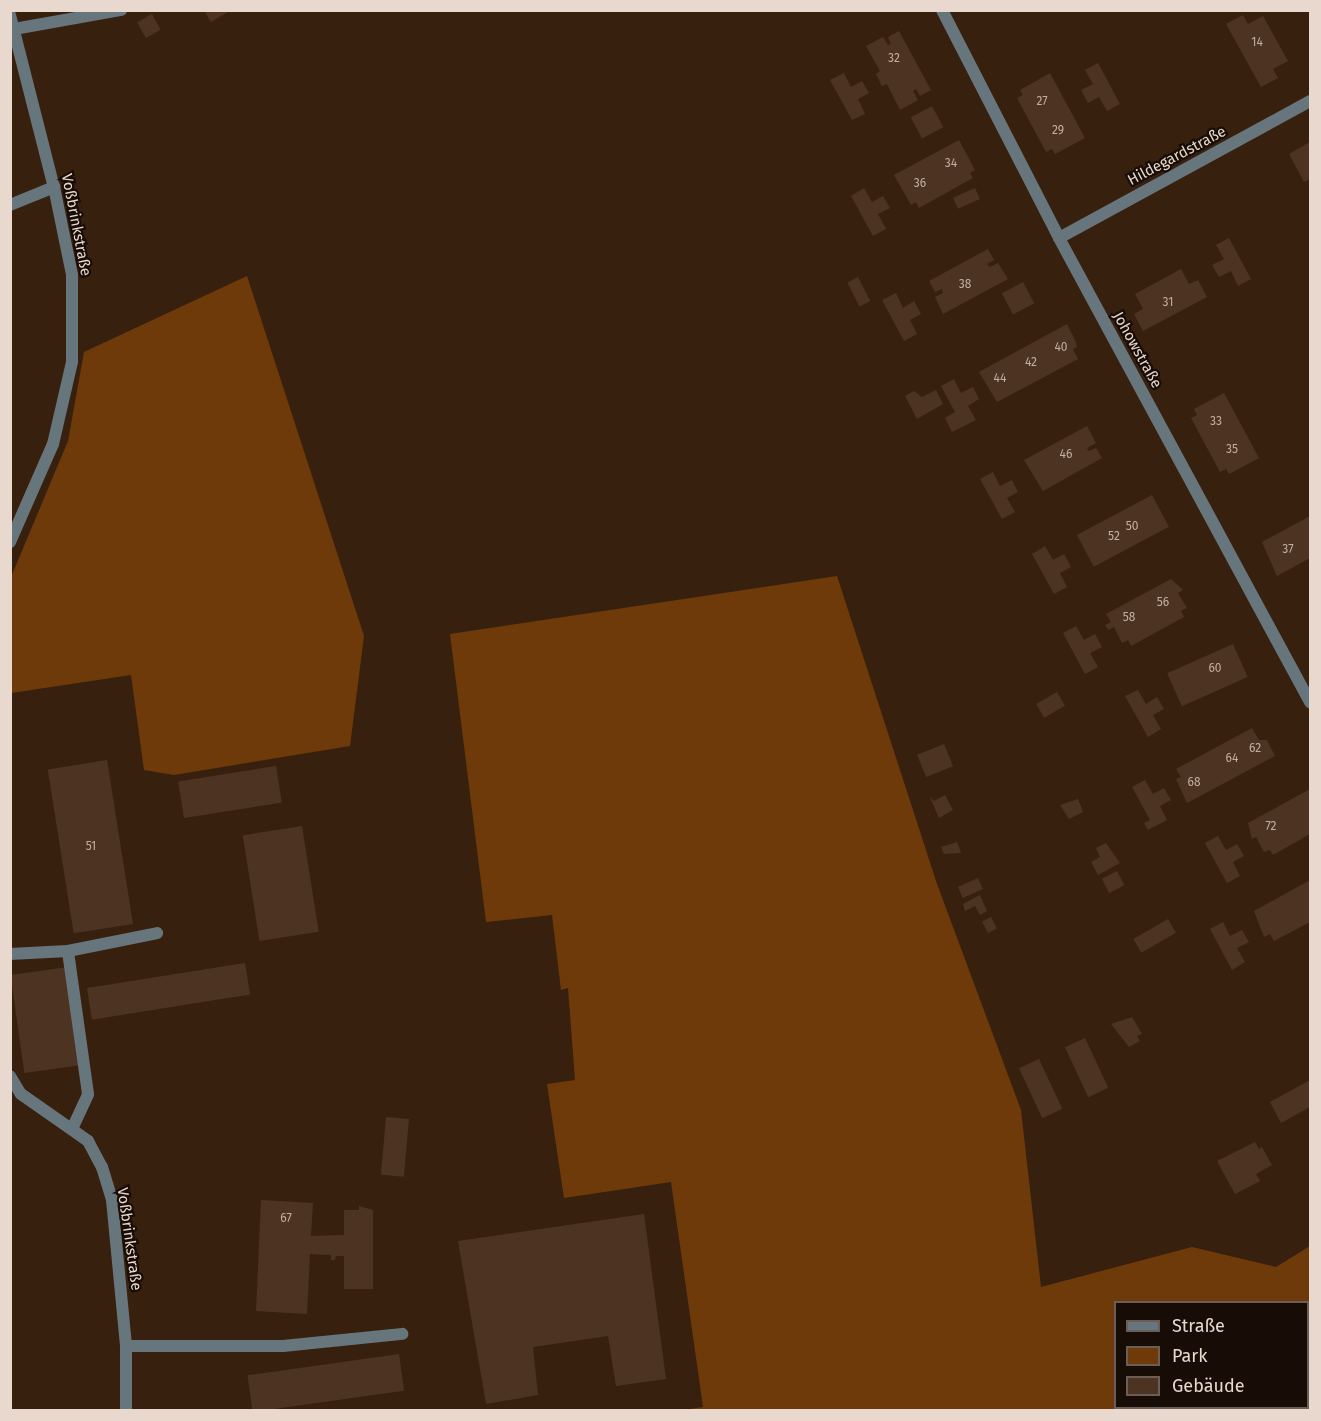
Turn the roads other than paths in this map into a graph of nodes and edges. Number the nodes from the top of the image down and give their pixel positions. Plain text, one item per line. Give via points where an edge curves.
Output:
1 (121, 10) edge
2 (942, 10) edge
3 (10, 15) edge
4 (14, 29) junction
5 (1311, 101) edge
6 (54, 187) junction
7 (10, 205) edge
8 (1059, 238) junction
9 (10, 542) edge
10 (1311, 702) edge
11 (158, 933) dead end
12 (68, 951) junction
13 (10, 954) edge
14 (10, 1076) edge
15 (72, 1129) junction
16 (402, 1334) dead end
17 (126, 1346) junction
18 (126, 1410) edge

1 - 4 street
2 - 8 street, Johowstraße
3 - 4 street, Voßbrinkstraße
4 - 6 street, Voßbrinkstraße
5 - 8 street, Hildegardstraße
6 - 7 street
6 - 9 street, Voßbrinkstraße via 72,275 72,363 53,444
8 - 10 street, Johowstraße
11 - 12 street
12 - 13 street
12 - 15 street via 88,1094
14 - 15 street, Voßbrinkstraße via 21,1094
15 - 17 street, Voßbrinkstraße via 88,1141 112,1200
16 - 17 street via 283,1346
17 - 18 street, Voßbrinkstraße

